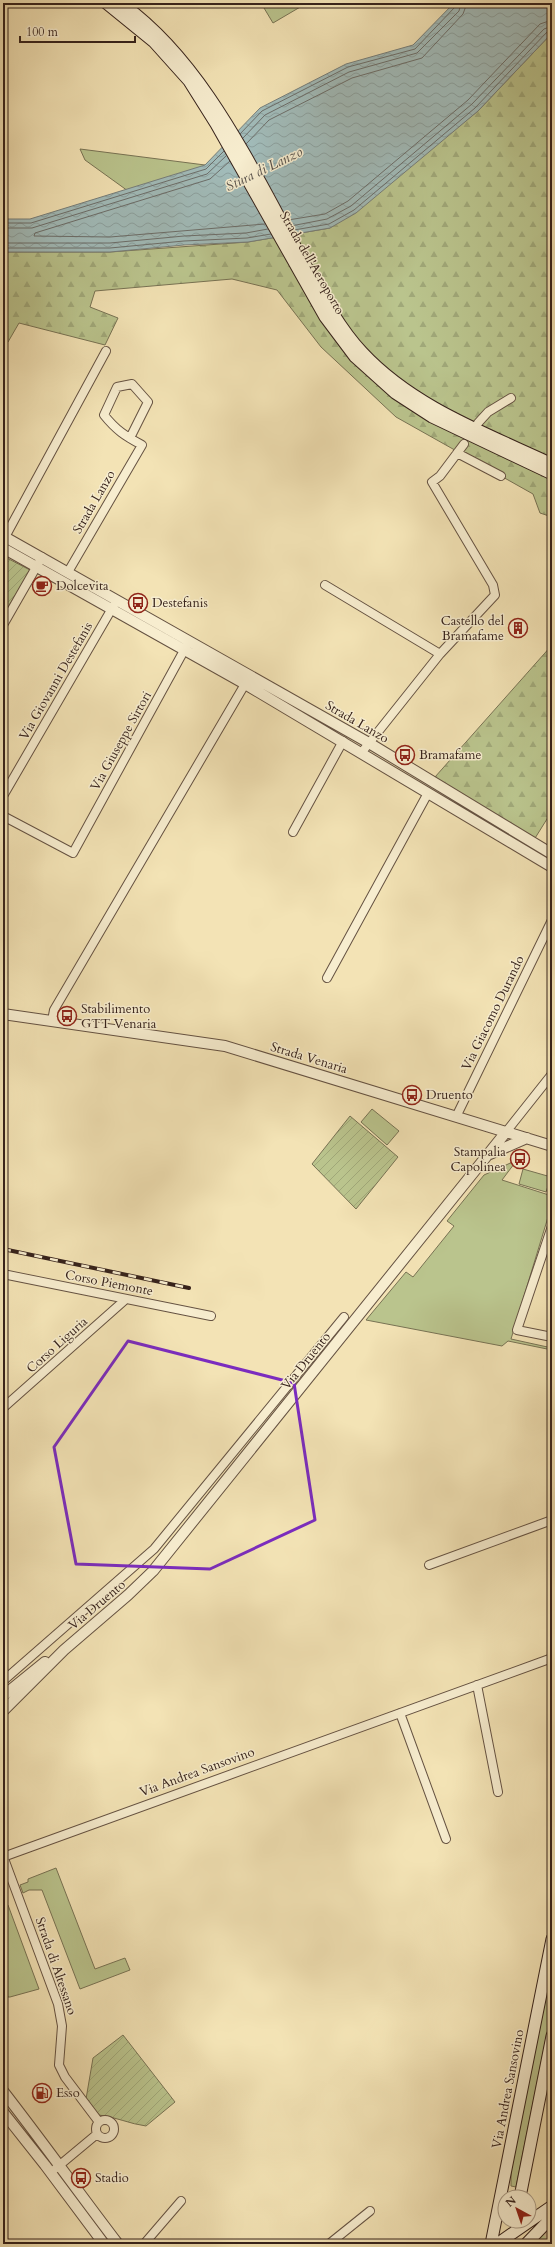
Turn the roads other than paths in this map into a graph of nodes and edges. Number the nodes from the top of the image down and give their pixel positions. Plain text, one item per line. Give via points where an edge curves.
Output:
1 (106, 3) edge
2 (121, 3) edge
3 (304, 273) junction
4 (106, 351) dead end
5 (511, 398) dead end
6 (478, 423) dead end
7 (130, 438) junction
8 (464, 444) dead end
9 (457, 453) junction
10 (552, 464) edge
11 (552, 474) edge
12 (501, 476) dead end
13 (4, 536) edge
14 (3, 548) edge
15 (42, 557) junction
16 (36, 568) junction
17 (68, 572) junction
18 (325, 585) dead end
19 (117, 599) junction
20 (111, 609) junction
21 (3, 625) edge
22 (190, 641) junction
23 (184, 650) junction
24 (440, 654) junction
25 (247, 680) junction
26 (343, 741) junction
27 (369, 743) junction
28 (362, 752) junction
29 (428, 793) junction
30 (3, 796) edge
31 (3, 816) edge
32 (293, 832) dead end
33 (552, 854) edge
34 (552, 867) edge
35 (552, 920) edge
36 (327, 978) dead end
37 (3, 1014) edge
38 (52, 1021) junction
39 (552, 1074) edge
40 (456, 1117) junction
41 (506, 1132) junction
42 (527, 1138) junction
43 (552, 1146) edge
44 (488, 1155) junction
45 (552, 1226) edge
46 (3, 1274) edge
47 (126, 1299) junction
48 (211, 1316) dead end
49 (344, 1317) dead end
50 (552, 1337) edge
51 (3, 1408) edge
52 (552, 1520) edge
53 (154, 1549) junction
54 (164, 1558) junction
55 (428, 1565) dead end
56 (64, 1650) junction
57 (552, 1658) edge
58 (3, 1681) edge
59 (477, 1685) junction
60 (3, 1696) edge
61 (5, 1706) edge
62 (400, 1713) junction
63 (498, 1792) dead end
64 (446, 1839) dead end
65 (3, 1857) edge
66 (552, 1939) edge
67 (552, 2036) edge
68 (3, 2090) edge
69 (3, 2112) edge
70 (99, 2122) junction
71 (97, 2134) junction
72 (60, 2164) junction
73 (51, 2172) junction
74 (522, 2189) edge
75 (181, 2201) dead end
76 (552, 2206) edge
77 (370, 2211) dead end
78 (552, 2217) edge
79 (513, 2229) edge
80 (511, 2239) edge
81 (104, 2244) edge
82 (118, 2244) edge
83 (144, 2244) edge
84 (329, 2244) edge
85 (491, 2244) edge
86 (497, 2244) edge
87 (505, 2244) edge
88 (526, 2244) edge

1 - 3 main road, Strada dell'Aeroporto via 154,42 189,81
2 - 3 main road, Strada dell'Aeroporto via 152,27 197,79 224,120
3 - 10 main road, Strada dell'Aeroporto via 362,352 402,388 436,409
3 - 11 main road, Strada dell'Aeroporto via 325,317 355,357 395,393 432,417
4 - 13 street
5 - 6 street via 488,412
7 - 7 street via 118,432 104,415 117,387 132,384 148,402
7 - 17 street, Strada Lanzo via 142,445
8 - 9 street
9 - 12 street
9 - 24 street via 432,482 493,585 495,595
13 - 15 street, Strada Lanzo
14 - 16 street, Strada Lanzo
15 - 16 street
15 - 17 street, Strada Lanzo
16 - 20 street, Strada Lanzo
16 - 21 street
17 - 19 street, Strada Lanzo
18 - 24 street
19 - 20 street, Via Giovanni Destefanis
19 - 22 street, Strada Lanzo
20 - 23 street, Strada Lanzo
20 - 30 street, Via Giovanni Destefanis
22 - 23 street, Via Giuseppe Sirtori
22 - 25 street, Strada Lanzo
23 - 25 street, Strada Lanzo
23 - 31 street, Via Giuseppe Sirtori via 73,853
24 - 27 street
25 - 26 street, Strada Lanzo
25 - 27 street, Strada Lanzo
25 - 38 street via 54,1010
26 - 28 street, Strada Lanzo
26 - 32 street, Strada Lanzo
27 - 28 street
27 - 33 street, Strada Lanzo
28 - 29 street, Strada Lanzo
29 - 34 street, Strada Lanzo
29 - 36 street
35 - 40 street, Via Giacomo Durando
37 - 38 street, Strada Venaria
38 - 40 street, Strada Venaria via 225,1046
39 - 41 street, Via Druento
40 - 41 street, Strada Venaria
41 - 42 street, Strada Venaria
41 - 44 street, Via Druento
42 - 43 street, Strada Venaria
42 - 44 street
44 - 54 street, Via Druento
45 - 50 street via 517,1330
46 - 47 street, Corso Piemonte
47 - 48 street, Corso Piemonte
47 - 51 street, Corso Liguria
49 - 53 street, Via Druento
52 - 55 street
53 - 54 street
53 - 58 street, Via Druento
54 - 56 street, Via Druento via 128,1596
56 - 60 street, Via Druento via 31,1671
56 - 61 street, Via Druento
57 - 59 street, Via Andrea Sansovino
59 - 62 street, Via Andrea Sansovino
59 - 63 street
62 - 64 street
62 - 65 street, Via Andrea Sansovino
65 - 70 street, Strada di Altessano via 58,2004 62,2026 59,2065
66 - 85 main road, Via Andrea Sansovino
67 - 74 main road
68 - 72 street
69 - 73 street
70 - 71 street
70 - 71 street, Strada di Altessano via 107,2120 114,2129 107,2138
71 - 72 street
72 - 73 street
72 - 82 street
73 - 81 street
75 - 83 street
76 - 80 main road
77 - 84 street
78 - 88 main road
79 - 80 main road
80 - 86 main road
80 - 87 street

